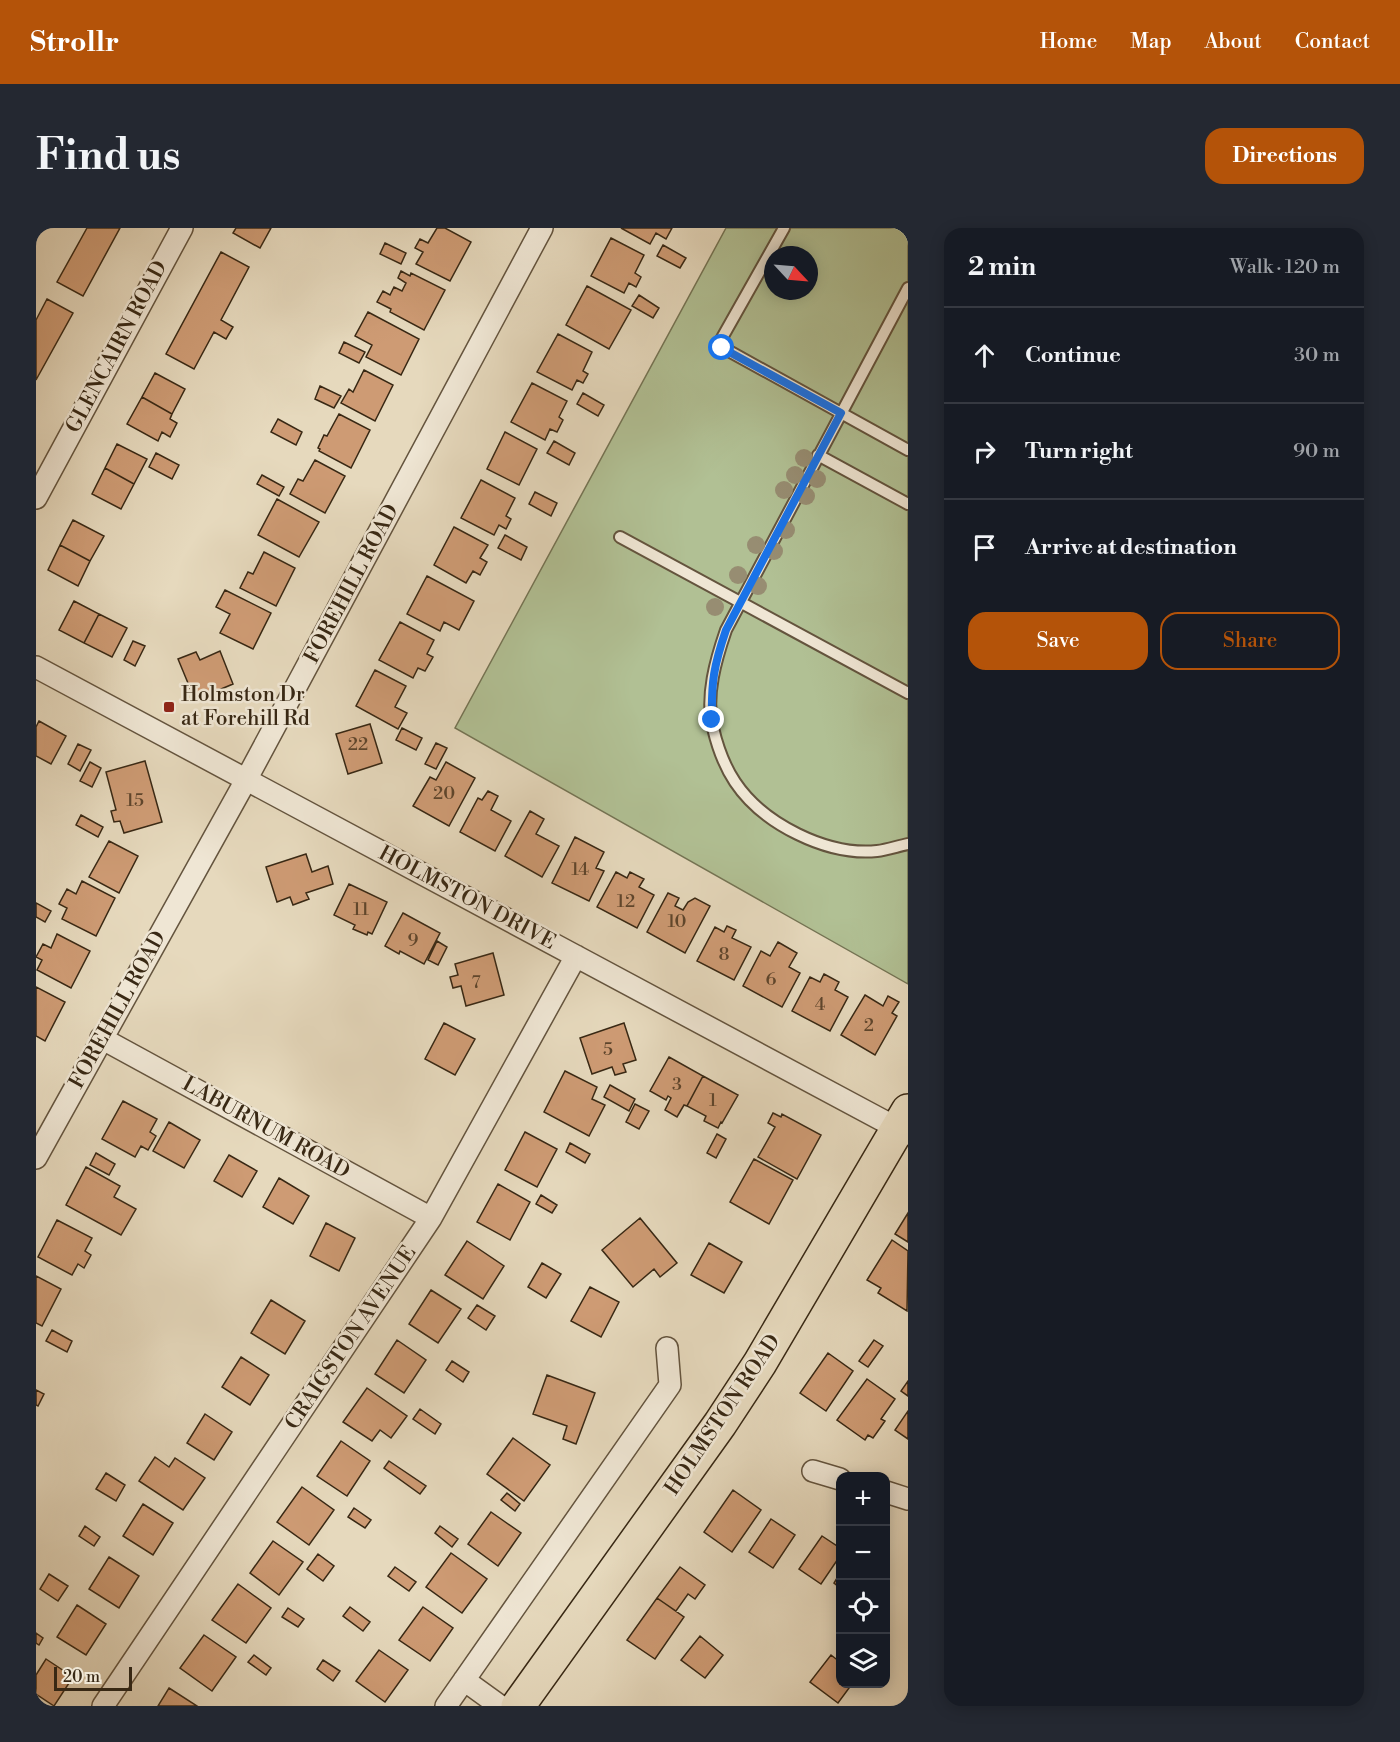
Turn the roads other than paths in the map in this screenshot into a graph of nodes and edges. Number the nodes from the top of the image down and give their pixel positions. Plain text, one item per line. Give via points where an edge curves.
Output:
1 (182, 228) edge
2 (542, 228) edge
3 (784, 228) edge
4 (908, 288) edge
5 (841, 413) junction
6 (908, 450) edge
7 (818, 455) junction
8 (36, 498) edge
9 (908, 504) edge
10 (620, 537) dead end
11 (741, 602) junction
12 (36, 667) edge
13 (908, 693) edge
14 (246, 780) junction
15 (908, 844) edge
16 (576, 956) junction
17 (101, 1038) junction
18 (905, 1124) edge
19 (36, 1158) edge
20 (431, 1218) junction
21 (668, 1348) dead end
22 (813, 1471) dead end
23 (836, 1478) edge
24 (890, 1494) edge
25 (908, 1499) edge
26 (464, 1680) junction
27 (103, 1706) edge
28 (446, 1706) edge
29 (500, 1706) edge
30 (518, 1706) edge

1 - 8 street, GLENCAIRN ROAD
2 - 14 street, FOREHILL ROAD
3 - 5 lane via 718,345
4 - 5 lane
5 - 6 lane
5 - 7 lane
7 - 9 lane
7 - 11 lane
10 - 11 lane
11 - 13 lane
11 - 15 lane via 726,630 711,690 712,726 735,782 759,809 814,843 877,851
12 - 14 street, HOLMSTON DRIVE
14 - 16 street, HOLMSTON DRIVE
14 - 17 street, FOREHILL ROAD
16 - 18 street, HOLMSTON DRIVE
16 - 20 street, CRAIGSTON AVENUE
17 - 19 street, FOREHILL ROAD
17 - 20 street, LABURNUM ROAD
18 - 30 main road, HOLMSTON ROAD via 720,1424
20 - 27 street, CRAIGSTON AVENUE
21 - 26 street via 670,1385
22 - 23 street
24 - 25 street
26 - 28 street
26 - 29 street

